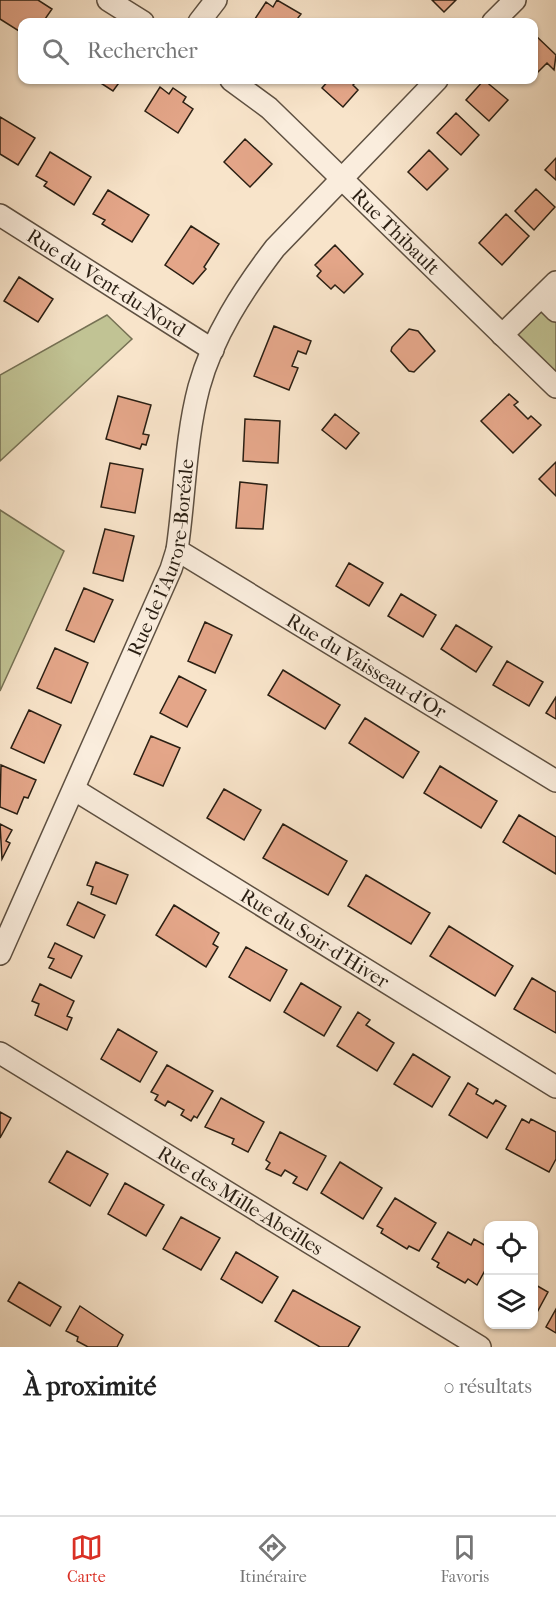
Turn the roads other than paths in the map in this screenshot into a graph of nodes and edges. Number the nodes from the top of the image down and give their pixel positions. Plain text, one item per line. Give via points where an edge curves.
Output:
1 (108, 0) edge
2 (216, 0) edge
3 (515, 0) edge
4 (137, 18) edge
5 (203, 18) edge
6 (497, 18) edge
7 (236, 84) edge
8 (433, 84) edge
9 (340, 178) junction
10 (0, 215) edge
11 (551, 296) edge
12 (501, 334) junction
13 (213, 350) junction
14 (556, 387) edge
15 (177, 550) junction
16 (556, 781) edge
17 (75, 790) junction
18 (0, 954) edge
19 (0, 1053) edge
20 (556, 1087) edge
21 (480, 1347) edge

1 - 4 street
2 - 5 street
3 - 6 street
7 - 9 street, Rue Thibault via 269,108
8 - 9 street, Rue de l'Aurore-Boréale
9 - 12 street, Rue Thibault
9 - 13 street, Rue de l'Aurore-Boréale via 253,277
10 - 13 street, Rue du Vent-du-Nord
11 - 12 street
12 - 14 street, Rue Thibault
13 - 15 street, Rue de l'Aurore-Boréale via 192,423
15 - 16 street, Rue du Vaisseau-d'Or
15 - 17 street, Rue de l'Aurore-Boréale
17 - 18 street, Rue de l'Aurore-Boréale
17 - 20 street, Rue du Soir-d'Hiver
19 - 21 street, Rue des Mille-Abeilles

